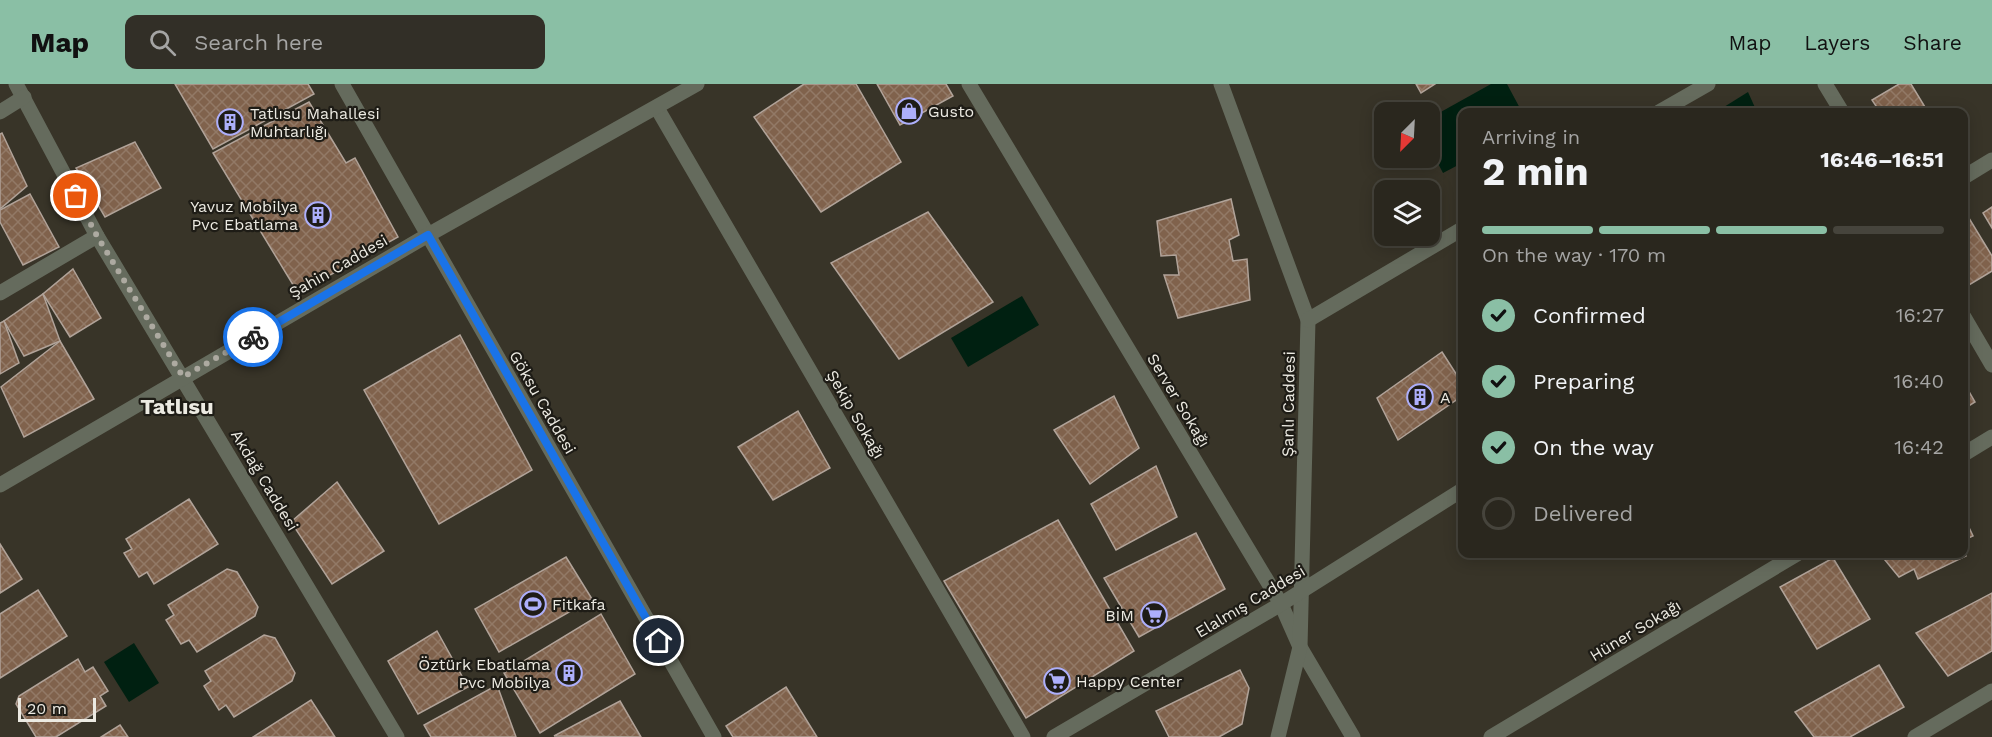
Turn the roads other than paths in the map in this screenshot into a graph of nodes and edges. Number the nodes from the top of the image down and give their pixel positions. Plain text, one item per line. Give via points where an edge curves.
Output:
1 (342, 84) edge
2 (697, 84) edge
3 (969, 84) edge
4 (1222, 84) edge
5 (1708, 84) edge
6 (1825, 84) edge
7 (20, 91) edge
8 (657, 108) junction
9 (1666, 108) edge
10 (1840, 108) edge
11 (0, 112) edge
12 (1992, 160) edge
13 (1968, 175) edge
14 (1458, 231) edge
15 (428, 235) junction
16 (97, 236) junction
17 (0, 293) edge
18 (1308, 320) junction
19 (1968, 324) edge
20 (1992, 365) edge
21 (183, 377) junction
22 (1992, 437) edge
23 (1968, 452) edge
24 (0, 485) edge
25 (1458, 493) edge
26 (1790, 558) edge
27 (1301, 592) junction
28 (1281, 604) junction
29 (1300, 647) junction
30 (1992, 691) edge
31 (397, 737) edge
32 (714, 737) edge
33 (1023, 737) edge
34 (1054, 737) edge
35 (1278, 737) edge
36 (1353, 737) edge
37 (1491, 737) edge
38 (1915, 737) edge

1 - 15 street, Göksu Caddesi
2 - 8 street, Şahin Caddesi
3 - 28 street, Server Sokağı
4 - 18 street, Şanlı Caddesi
5 - 9 street
6 - 10 street
7 - 11 street
7 - 16 street, Akdağ Caddesi
8 - 15 street, Şahin Caddesi
8 - 33 street, Şekip Sokağı
12 - 13 street
14 - 18 street
15 - 21 street, Şahin Caddesi
15 - 32 street, Göksu Caddesi
16 - 17 street
16 - 21 street, Akdağ Caddesi
18 - 27 street, Şanlı Caddesi
19 - 20 street
21 - 24 street, Şahin Caddesi
21 - 31 street, Akdağ Caddesi
22 - 23 street
25 - 27 street, Elalmış Caddesi
26 - 37 street, Hüner Sokağı
27 - 28 street, Elalmış Caddesi
27 - 29 street, Şanlı Caddesi
28 - 29 street, Server Sokağı
28 - 34 street, Elalmış Caddesi
29 - 35 street, Şanlı Caddesi
29 - 36 street, Server Sokağı
30 - 38 street

